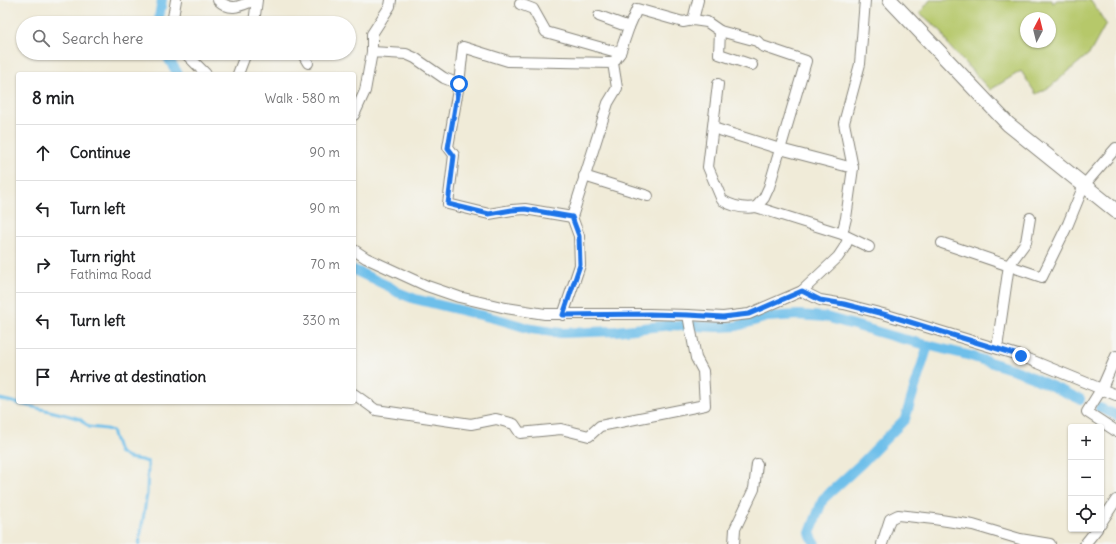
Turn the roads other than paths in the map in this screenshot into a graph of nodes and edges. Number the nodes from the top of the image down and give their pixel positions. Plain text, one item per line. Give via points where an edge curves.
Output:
1 (176, 0) edge
2 (218, 0) edge
3 (256, 0) edge
4 (392, 0) edge
5 (698, 0) edge
6 (865, 0) edge
7 (890, 0) edge
8 (520, 4) dead end
9 (639, 5) edge
10 (173, 16) edge
11 (255, 16) edge
12 (599, 16) dead end
13 (693, 20) junction
14 (629, 27) junction
15 (720, 31) junction
16 (372, 52) junction
17 (620, 53) junction
18 (192, 60) edge
19 (243, 60) edge
20 (306, 60) edge
21 (308, 63) dead end
22 (613, 63) junction
23 (752, 65) dead end
24 (204, 72) edge
25 (239, 72) edge
26 (459, 84) junction
27 (718, 84) dead end
28 (356, 111) edge
29 (713, 128) junction
30 (780, 148) junction
31 (1116, 148) edge
32 (853, 168) junction
33 (584, 176) junction
34 (1084, 185) junction
35 (648, 196) dead end
36 (756, 207) junction
37 (1116, 211) edge
38 (572, 217) junction
39 (1030, 218) dead end
40 (845, 236) junction
41 (942, 243) dead end
42 (869, 247) dead end
43 (356, 251) edge
44 (1009, 265) junction
45 (802, 291) junction
46 (563, 315) junction
47 (689, 320) junction
48 (997, 348) junction
49 (1116, 356) edge
50 (1102, 388) junction
51 (356, 395) edge
52 (1116, 395) edge
53 (1116, 431) edge
54 (757, 464) dead end
55 (1116, 500) edge
56 (1104, 518) edge
57 (1095, 532) edge
58 (734, 544) edge
59 (882, 544) edge
60 (1050, 544) edge
61 (1085, 544) edge

1 - 10 street
2 - 3 street via 224,5 238,8
3 - 11 street
4 - 16 street via 372,34
5 - 13 street
6 - 32 street via 860,64 844,123
7 - 34 main road via 1008,124
8 - 17 street via 533,9 546,32
9 - 13 street via 683,22
9 - 14 street
12 - 14 street
13 - 15 street via 707,22
14 - 17 street
15 - 23 street via 719,54
15 - 30 street via 757,41 762,46 806,61
16 - 26 street via 406,54 444,78
16 - 28 street via 365,91
17 - 22 street
18 - 24 street
19 - 25 street
20 - 21 street
22 - 26 street via 508,61 463,47
22 - 33 street via 617,88 608,103
26 - 38 street via 448,148 454,156 448,204 489,214 525,209
27 - 29 street
29 - 30 street
29 - 36 street via 708,167 722,200 735,207
30 - 32 street
30 - 36 street via 767,192
31 - 34 street
32 - 40 street
33 - 35 street
33 - 38 street
34 - 37 main road
34 - 44 street via 1042,277
36 - 40 street
38 - 46 street via 579,236 580,265
39 - 44 street via 1026,242
40 - 42 street
40 - 45 street via 844,248 838,257
41 - 44 street
43 - 46 street via 427,286 459,297 506,308
44 - 48 street
45 - 47 street via 749,314
45 - 48 street via 820,300 887,315
46 - 47 street
47 - 51 street via 696,358 703,371 705,406 600,426 589,436 561,429 520,433 514,424 496,419 471,424 376,410
48 - 50 street
49 - 50 street
50 - 52 street
50 - 53 street via 1087,412
54 - 58 street via 754,489 735,529
55 - 56 street
57 - 61 street
59 - 60 street via 890,519 898,515 973,526

